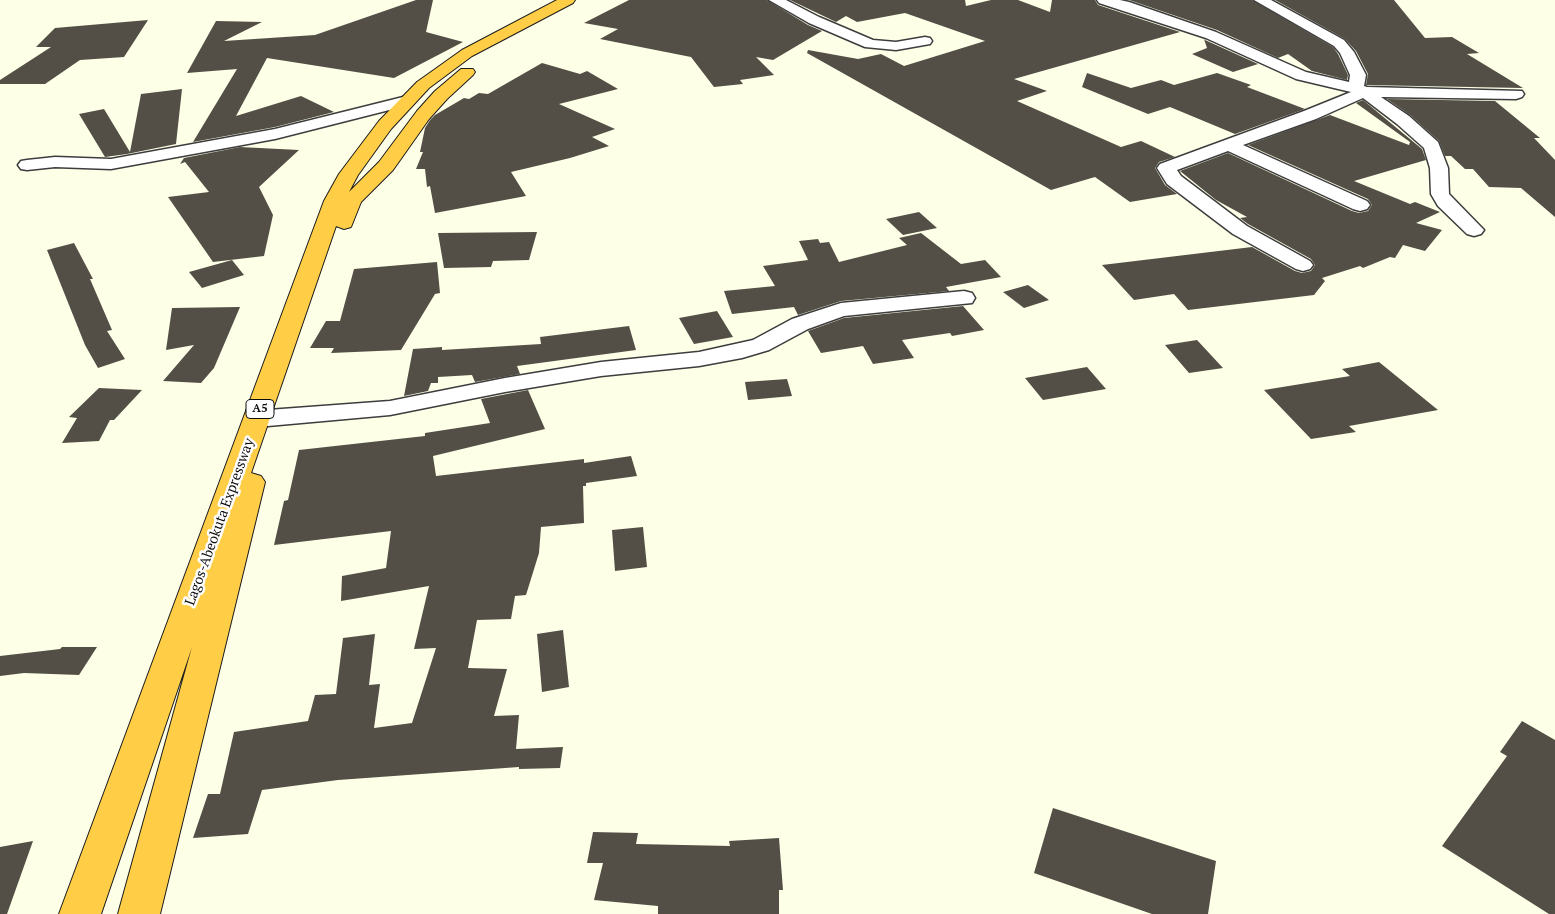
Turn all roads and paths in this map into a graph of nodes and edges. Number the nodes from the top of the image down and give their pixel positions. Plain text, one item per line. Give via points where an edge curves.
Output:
1 (568, 0) edge
2 (588, 0) edge
3 (776, 0) edge
4 (1104, 0) edge
5 (1261, 0) edge
6 (925, 41) dead end
7 (1360, 90) junction
8 (1516, 94) dead end
9 (407, 101) junction
10 (1228, 145) junction
11 (27, 165) dead end
12 (1360, 205) dead end
13 (1474, 230) dead end
14 (1303, 265) dead end
15 (964, 298) dead end
16 (268, 418) junction
17 (80, 914) edge
18 (139, 914) edge

1 - 9 highway, Lagos-Abeokuta Expressway / A5 via 468,53 423,85
2 - 16 highway, Lagos-Abeokuta Expressway / A5 via 513,39 463,75 440,95 386,166 352,200
3 - 6 street via 870,44 896,46
4 - 7 street via 1211,35 1301,76
5 - 7 street via 1339,43 1358,75
7 - 8 street
7 - 10 street via 1310,115
7 - 13 street via 1403,120 1432,146 1439,168 1440,194
9 - 11 street via 275,134 120,162
9 - 17 highway, Lagos-Abeokuta Expressway / A5 via 366,148 334,202
10 - 12 street
10 - 14 street via 1166,168 1174,180 1240,230
15 - 16 street via 842,310 800,324 761,345 699,359 505,385 390,408
16 - 18 highway, Lagos-Abeokuta Expressway / A5

